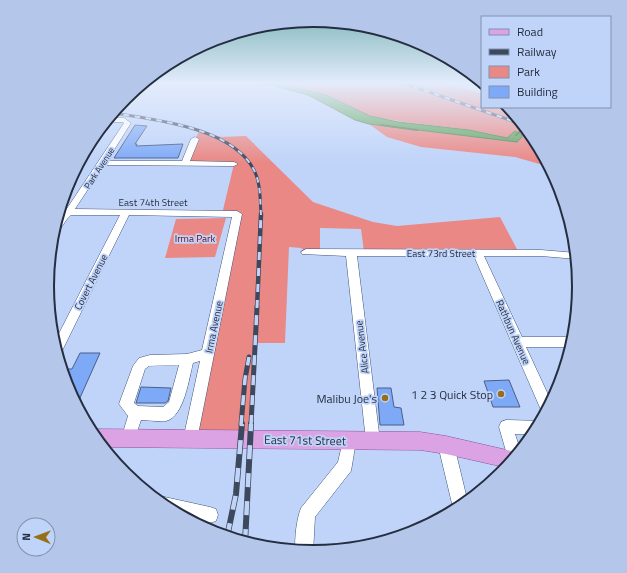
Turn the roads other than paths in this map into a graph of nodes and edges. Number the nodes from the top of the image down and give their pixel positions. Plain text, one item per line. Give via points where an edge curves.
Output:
1 (114, 120) edge
2 (194, 139) dead end
3 (102, 164) junction
4 (185, 164) junction
5 (234, 164) dead end
6 (126, 213) junction
7 (65, 214) edge
8 (237, 214) joint
9 (63, 216) edge
10 (306, 252) dead end
11 (350, 252) junction
12 (478, 253) junction
13 (571, 256) edge
14 (517, 342) junction
15 (567, 342) edge
16 (60, 343) edge
17 (208, 356) junction
18 (187, 359) junction
19 (545, 403) edge
20 (136, 413) junction
21 (531, 427) edge
22 (104, 438) edge
23 (128, 439) junction
24 (190, 440) junction
25 (349, 441) junction
26 (373, 441) junction
27 (446, 445) junction
28 (513, 453) edge
29 (508, 459) edge
30 (459, 501) edge
31 (179, 508) edge
32 (210, 515) dead end
33 (304, 545) edge

1 - 3 street, Park Avenue via 128,123
2 - 4 street
3 - 4 street
3 - 7 street, Park Avenue
4 - 5 street
6 - 8 street, East 74th Street
6 - 9 street, East 74th Street
6 - 16 street, Covert Avenue
8 - 17 street, Irma Avenue
10 - 11 street, East 73rd Street
11 - 12 street, East 73rd Street
11 - 26 street, Alice Avenue
12 - 13 street, East 73rd Street
12 - 14 street, Rathbun Avenue
14 - 15 street
14 - 19 street, Rathbun Avenue
17 - 18 street
17 - 24 street, Irma Avenue
18 - 20 street via 172,410 166,414
18 - 20 street via 150,360 140,366 126,404
20 - 23 street
21 - 28 street via 506,428
22 - 23 main road, East 71st Street
23 - 24 main road, East 71st Street
24 - 25 main road, East 71st Street
25 - 26 main road, East 71st Street
25 - 33 street via 345,465 307,514
26 - 27 main road, East 71st Street via 420,441
27 - 29 main road, East 71st Street
27 - 30 street
31 - 32 street

